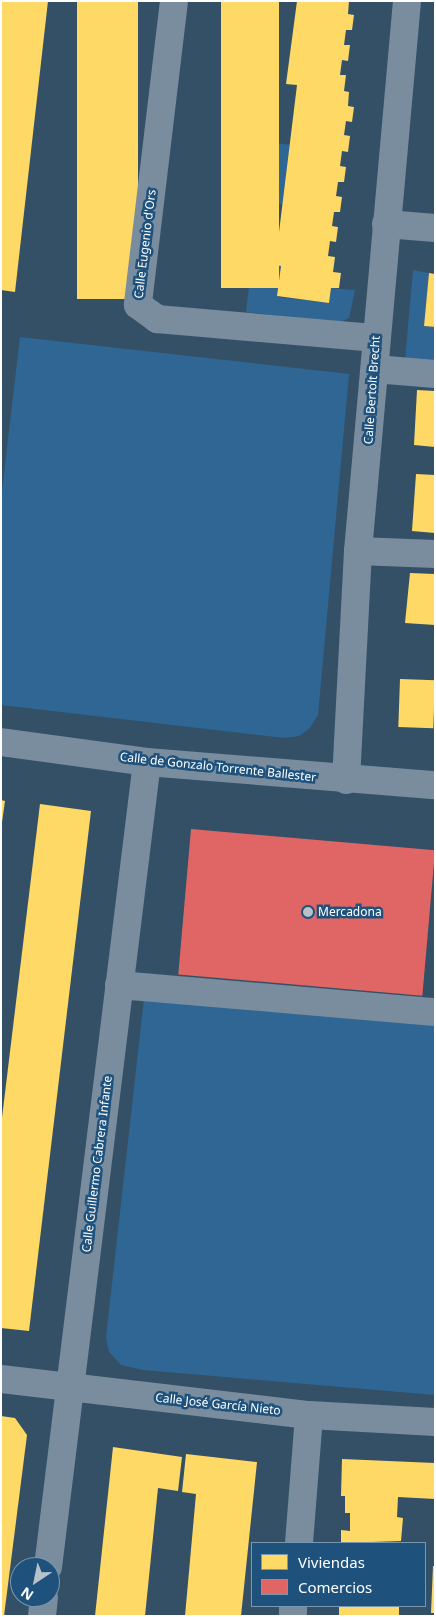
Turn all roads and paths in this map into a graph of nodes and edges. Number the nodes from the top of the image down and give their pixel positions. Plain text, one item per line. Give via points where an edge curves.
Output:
1 (174, 1) edge
2 (407, 1) edge
3 (386, 224) junction
4 (435, 228) edge
5 (376, 338) junction
6 (376, 370) junction
7 (435, 374) edge
8 (358, 551) junction
9 (435, 554) edge
10 (1, 742) edge
11 (147, 762) junction
12 (346, 780) junction
13 (435, 785) edge
14 (119, 985) junction
15 (435, 1012) edge
16 (1, 1379) edge
17 (70, 1388) junction
18 (309, 1414) junction
19 (435, 1422) edge
20 (299, 1542) edge
21 (49, 1557) edge

1 - 5 street, Calle Eugenio d'Ors via 138,306 157,319
2 - 3 street, Calle Bertolt Brecht
3 - 4 street
3 - 5 street, Calle Bertolt Brecht
5 - 6 street, Calle Bertolt Brecht
6 - 7 street
6 - 8 street, Calle Bertolt Brecht
8 - 9 street
8 - 12 street, Calle Bertolt Brecht
10 - 11 street, Calle de Gonzalo Torrente Ballester
11 - 12 street, Calle de Gonzalo Torrente Ballester
11 - 14 street, Calle Guillermo Cabrera Infante
12 - 13 street, Calle de Gonzalo Torrente Ballester
14 - 15 street
14 - 17 street, Calle Guillermo Cabrera Infante
16 - 17 street, Calle José García Nieto
17 - 18 street, Calle José García Nieto
17 - 21 street, Calle Guillermo Cabrera Infante
18 - 19 street, Calle José García Nieto
18 - 20 street

